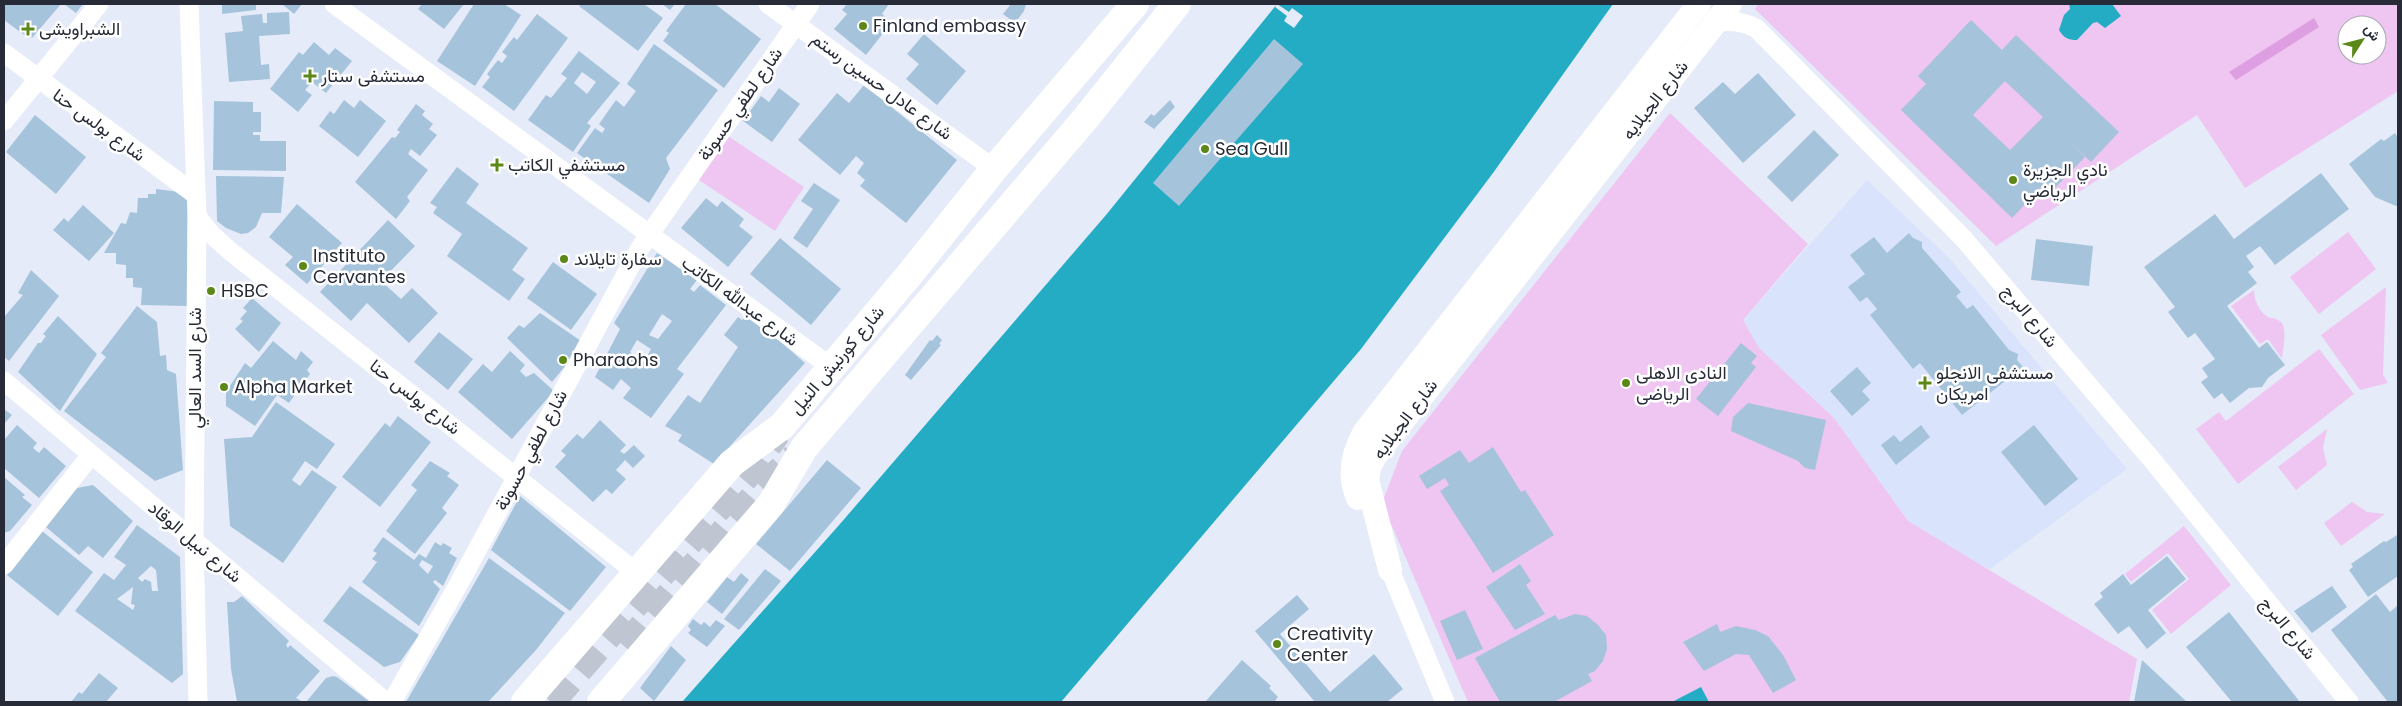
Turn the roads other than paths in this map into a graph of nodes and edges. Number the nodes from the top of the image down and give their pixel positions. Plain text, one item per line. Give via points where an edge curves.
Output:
1 (99, 4) edge
2 (189, 4) edge
3 (334, 4) edge
4 (768, 4) edge
5 (810, 4) edge
6 (1135, 4) edge
7 (1177, 4) edge
8 (1699, 4) edge
9 (1730, 4) edge
10 (796, 23) junction
11 (1715, 24) junction
12 (4, 53) edge
13 (38, 80) junction
14 (4, 121) edge
15 (994, 169) junction
16 (196, 195) junction
17 (196, 216) junction
18 (649, 236) junction
19 (831, 368) junction
20 (4, 381) edge
21 (92, 454) junction
22 (516, 478) junction
23 (194, 540) junction
24 (4, 565) edge
25 (1390, 570) junction
26 (638, 573) junction
27 (198, 702) edge
28 (386, 702) edge
29 (392, 702) edge
30 (525, 702) edge
31 (601, 702) edge
32 (1445, 702) edge
33 (2349, 702) edge

1 - 13 street
2 - 16 street, شارع السد العالي
3 - 18 street, شارع عبدالله الكاتب
4 - 10 street, شارع عادل حسين رستم
5 - 10 street, شارع لطفي حسونة
6 - 15 main road, شارع كورنيش النيل
7 - 31 main road, شارع كورنيش النيل via 1085,119 804,448 771,504
8 - 25 street, شارع الجبلايه via 1364,432 1357,445 1352,472 1356,494
9 - 11 street, شارع الجبلايه
10 - 15 street, شارع عادل حسين رستم
10 - 18 street, شارع لطفي حسونة
11 - 25 street, شارع الجبلايه via 1375,456 1367,480
11 - 33 street, شارع البرج via 1729,20 1756,28 1963,238 2153,461
12 - 13 street, شارع بولس حنا
13 - 14 street
13 - 16 street, شارع بولس حنا
15 - 19 main road, شارع كورنيش النيل
16 - 17 street, شارع السد العالي
17 - 22 street, شارع بولس حنا via 230,251
17 - 23 street, شارع السد العالي
18 - 19 street, شارع عبدالله الكاتب
18 - 22 street, شارع لطفي حسونة
19 - 26 main road, شارع كورنيش النيل via 782,426 732,464
20 - 21 street, شارع نبيل الوقاد
21 - 23 street, شارع نبيل الوقاد
21 - 24 street
22 - 26 street, شارع بولس حنا
22 - 29 street, شارع لطفي حسونة
23 - 27 street, شارع السد العالي
23 - 28 street, شارع نبيل الوقاد
25 - 32 street
26 - 30 main road, شارع كورنيش النيل

